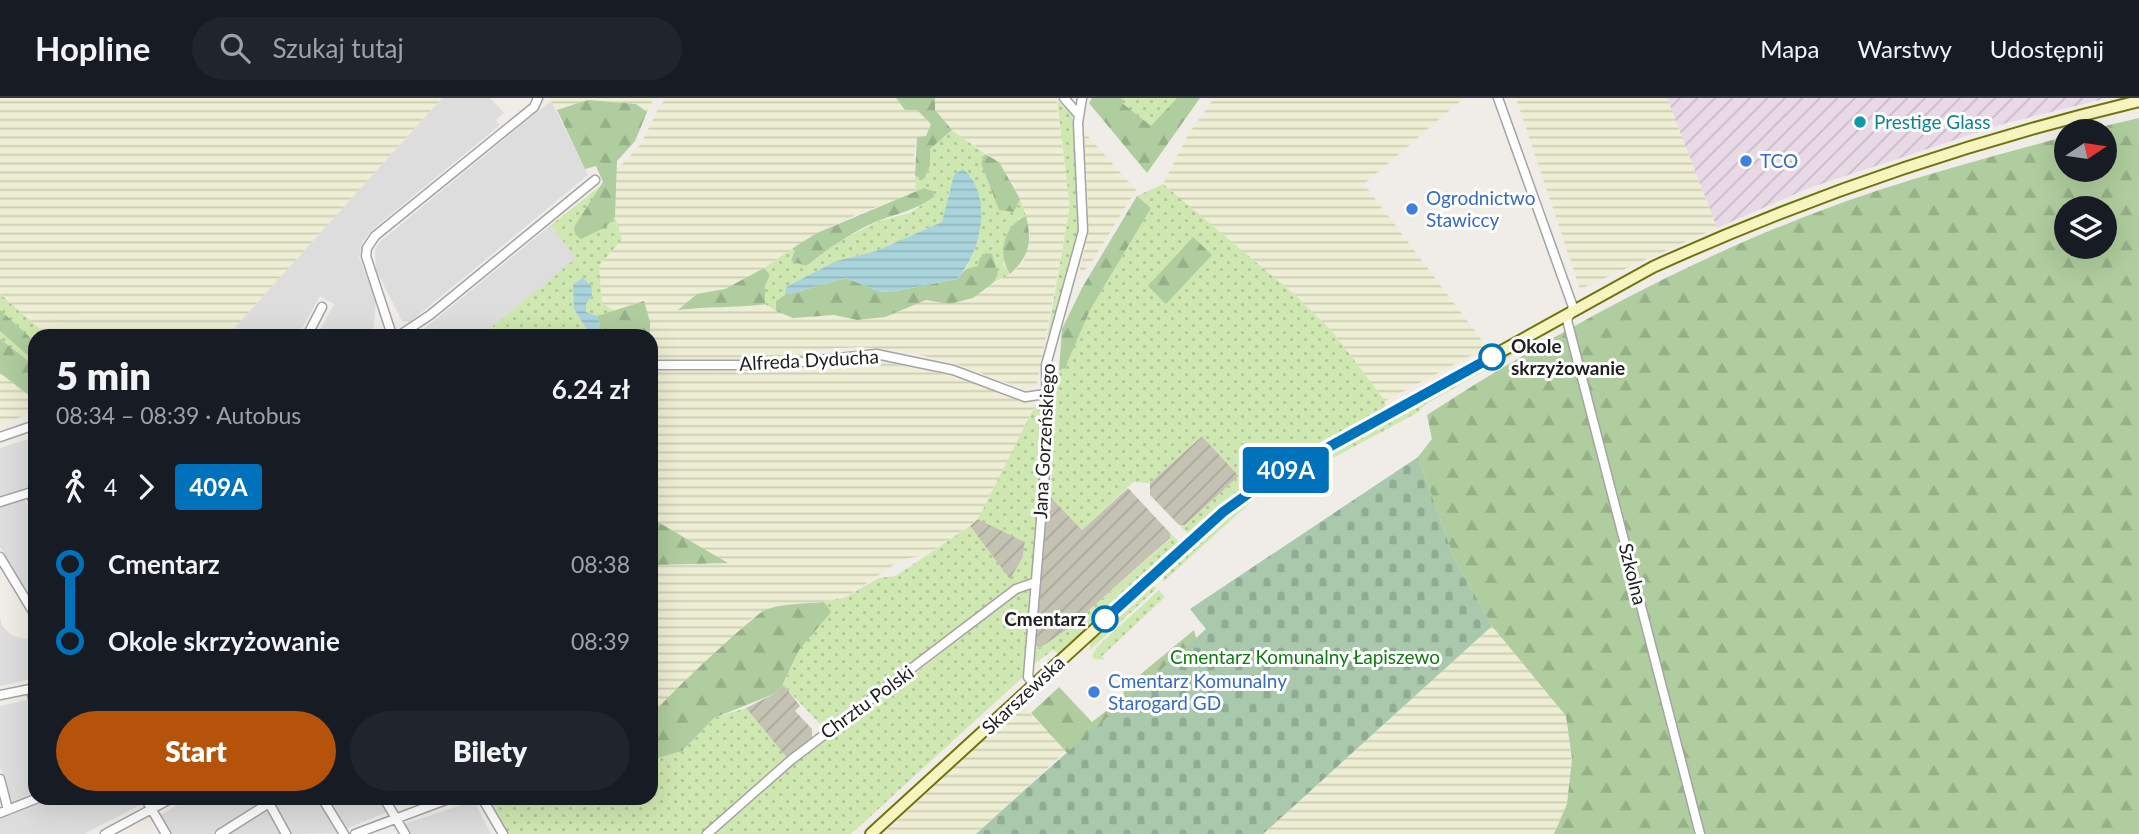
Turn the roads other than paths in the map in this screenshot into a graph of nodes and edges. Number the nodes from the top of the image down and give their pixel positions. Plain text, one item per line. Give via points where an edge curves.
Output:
1 (537, 98) edge
2 (1064, 98) edge
3 (1082, 98) edge
4 (1498, 98) edge
5 (2139, 101) edge
6 (1079, 114) junction
7 (595, 180) dead end
8 (322, 307) dead end
9 (1569, 314) junction
10 (311, 329) edge
11 (387, 329) edge
12 (410, 329) edge
13 (658, 365) edge
14 (1045, 394) junction
15 (28, 427) edge
16 (0, 437) edge
17 (28, 493) edge
18 (0, 502) edge
19 (0, 557) edge
20 (1036, 582) junction
21 (28, 603) edge
22 (1034, 685) junction
23 (28, 690) edge
24 (0, 695) edge
25 (0, 779) edge
26 (28, 802) edge
27 (149, 805) edge
28 (160, 805) edge
29 (265, 805) edge
30 (275, 805) edge
31 (326, 805) edge
32 (388, 805) edge
33 (432, 805) edge
34 (486, 805) edge
35 (152, 810) junction
36 (4, 811) edge
37 (396, 818) junction
38 (105, 834) edge
39 (166, 834) edge
40 (220, 834) edge
41 (286, 834) edge
42 (344, 834) edge
43 (355, 834) edge
44 (405, 834) edge
45 (503, 834) edge
46 (707, 834) edge
47 (871, 834) edge
48 (1700, 834) edge

1 - 11 street via 534,107 375,236 367,248
2 - 6 street
3 - 6 street, Jana Gorzeńskiego
4 - 9 street, Szkolna via 1573,307
5 - 9 main road, Skarszewska via 2022,130 1827,195 1664,262
6 - 14 street, Jana Gorzeńskiego via 1083,232 1046,365
7 - 12 street
8 - 10 street
9 - 22 main road, Skarszewska via 1241,498
9 - 48 street, Szkolna
13 - 14 street, Alfreda Dyducha via 774,365 876,354 953,370 1025,397
14 - 20 street, Jana Gorzeńskiego via 1047,447
15 - 16 street
17 - 18 street
19 - 21 street
20 - 22 street, Jana Gorzeńskiego via 1028,677
20 - 46 street, Chrztu Polski via 1016,589 823,734
22 - 47 main road, Skarszewska
23 - 24 street
25 - 36 street
26 - 36 street
27 - 35 street
28 - 35 street
29 - 40 street
30 - 41 street
31 - 42 street
32 - 37 street
33 - 37 street
34 - 45 street
35 - 38 street
35 - 39 street
37 - 43 street
37 - 44 street

